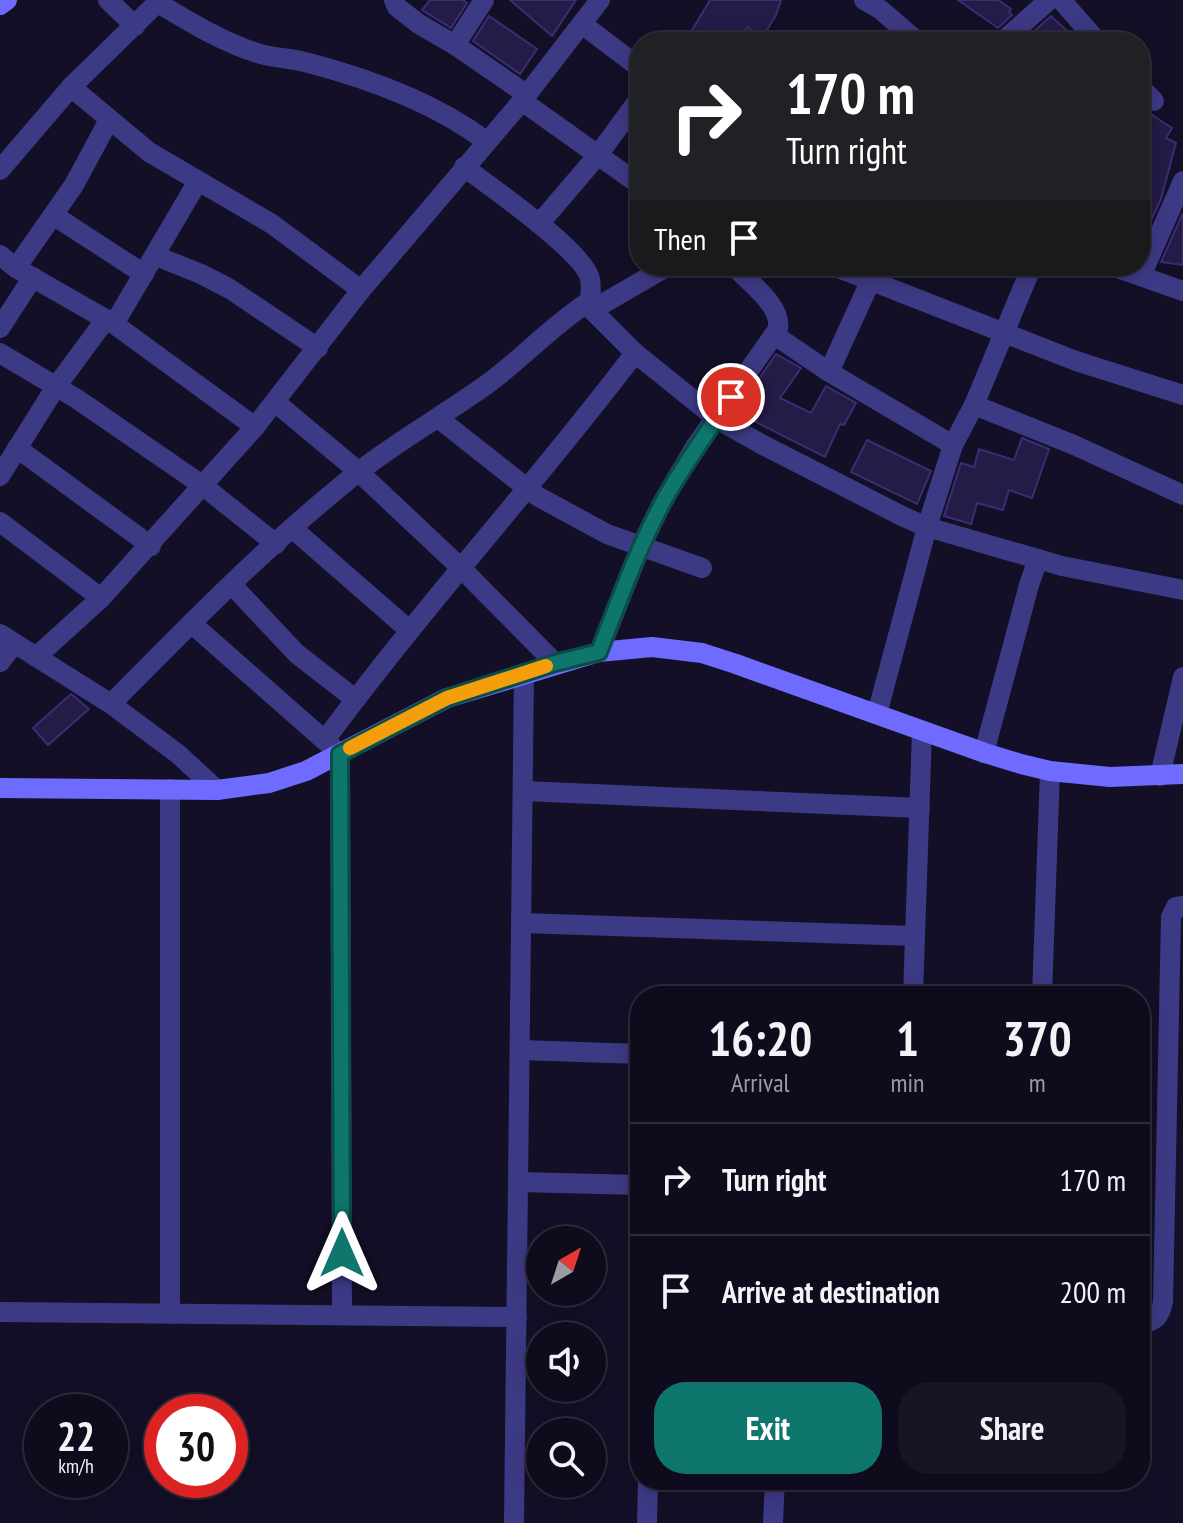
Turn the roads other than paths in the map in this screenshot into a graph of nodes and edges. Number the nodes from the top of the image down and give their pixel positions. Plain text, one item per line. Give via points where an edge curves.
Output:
1 (7, 0) edge
2 (108, 0) edge
3 (394, 0) edge
4 (484, 0) edge
5 (600, 0) edge
6 (864, 0) edge
7 (1049, 0) edge
8 (1061, 0) edge
9 (159, 2) edge
10 (0, 5) edge
11 (582, 24) junction
12 (135, 26) junction
13 (906, 32) edge
14 (1013, 32) edge
15 (1089, 32) edge
16 (455, 45) junction
17 (630, 60) edge
18 (71, 87) junction
19 (524, 98) junction
20 (630, 112) edge
21 (109, 120) junction
22 (486, 141) junction
23 (598, 155) junction
24 (464, 167) junction
25 (0, 170) edge
26 (630, 178) edge
27 (198, 181) junction
28 (1183, 181) edge
29 (53, 215) junction
30 (539, 224) junction
31 (156, 256) junction
32 (1150, 256) edge
33 (16, 267) edge
34 (144, 274) junction
35 (648, 276) edge
36 (744, 276) edge
37 (856, 276) edge
38 (1028, 276) edge
39 (1141, 276) edge
40 (870, 282) junction
41 (361, 290) junction
42 (1183, 291) edge
43 (591, 305) junction
44 (110, 322) junction
45 (0, 328) edge
46 (1005, 334) junction
47 (776, 336) junction
48 (318, 348) junction
49 (0, 353) edge
50 (635, 353) junction
51 (829, 372) junction
52 (55, 388) junction
53 (1183, 395) edge
54 (275, 402) junction
55 (974, 405) junction
56 (438, 418) junction
57 (717, 419) junction
58 (255, 427) junction
59 (953, 445) junction
60 (17, 448) junction
61 (359, 472) junction
62 (0, 476) edge
63 (202, 485) junction
64 (528, 490) junction
65 (1183, 495) edge
66 (0, 522) edge
67 (927, 527) junction
68 (292, 528) junction
69 (276, 544) junction
70 (151, 546) junction
71 (641, 546) junction
72 (1038, 559) junction
73 (702, 568) dead end
74 (462, 569) junction
75 (232, 585) junction
76 (1183, 590) edge
77 (101, 598) junction
78 (191, 623) junction
79 (409, 630) junction
80 (7, 639) edge
81 (599, 652) junction
82 (36, 657) junction
83 (0, 662) edge
84 (555, 663) junction
85 (524, 673) junction
86 (1183, 677) edge
87 (355, 699) junction
88 (111, 704) junction
89 (877, 714) junction
90 (922, 731) junction
91 (332, 747) junction
92 (984, 753) junction
93 (1050, 771) junction
94 (1183, 774) edge
95 (1160, 776) junction
96 (0, 788) edge
97 (170, 789) junction
98 (217, 790) junction
99 (523, 791) junction
100 (920, 808) junction
101 (1183, 906) edge
102 (522, 923) junction
103 (915, 936) junction
104 (913, 986) edge
105 (1042, 986) edge
106 (520, 1050) junction
107 (630, 1054) edge
108 (518, 1182) junction
109 (630, 1185) edge
110 (0, 1312) edge
111 (170, 1314) junction
112 (342, 1315) junction
113 (517, 1317) junction
114 (1150, 1323) edge
115 (648, 1490) edge
116 (775, 1490) edge
117 (514, 1523) edge
118 (647, 1523) edge
119 (773, 1523) edge

1 - 10 main road
2 - 12 street
3 - 16 street via 403,12
4 - 16 street
5 - 11 street
6 - 13 street
7 - 14 street
8 - 15 street
9 - 12 street
9 - 22 street via 244,48 386,89 445,115
11 - 17 street
11 - 19 street
12 - 18 street
16 - 19 street
18 - 21 street
18 - 25 street
19 - 22 street
19 - 23 street
20 - 23 street
21 - 27 street
21 - 29 street
22 - 24 street
23 - 26 street
23 - 30 street
24 - 30 street
24 - 41 street
27 - 31 street
27 - 41 street via 272,224
28 - 32 street
29 - 33 street
29 - 34 street
30 - 43 street via 587,271
31 - 34 street
31 - 48 street via 230,289
33 - 44 street
33 - 45 street
34 - 44 street
35 - 43 street
36 - 47 street via 779,318
37 - 40 street
38 - 46 street
39 - 42 street
40 - 46 street
40 - 51 street
41 - 48 street
43 - 50 street
43 - 56 street via 550,329 520,359
44 - 52 street
44 - 58 street
46 - 53 street
46 - 55 street
47 - 51 street
47 - 57 street
48 - 54 street
49 - 52 street
50 - 57 street
50 - 64 street
51 - 59 street
52 - 60 street
52 - 63 street
54 - 58 street
54 - 61 street
55 - 59 street
55 - 65 street
56 - 61 street
56 - 64 street
57 - 67 street
57 - 71 street via 695,447
58 - 63 street
59 - 67 street
60 - 62 street
60 - 70 street
61 - 68 street
61 - 74 street
63 - 69 street
63 - 70 street
64 - 71 street via 607,534
64 - 74 street
66 - 77 street
67 - 72 street
67 - 89 street
68 - 69 street
68 - 79 street
69 - 75 street
70 - 77 street
71 - 73 street
71 - 81 street
72 - 76 street
72 - 92 street
74 - 79 street
74 - 84 street
75 - 78 street
75 - 87 street via 297,654
77 - 82 street
78 - 88 street
78 - 91 street
79 - 87 street
80 - 82 street
80 - 83 street
81 - 84 main road
81 - 89 main road via 652,647 702,653
82 - 88 street
84 - 85 main road
85 - 91 main road via 447,698
85 - 99 street
86 - 95 street
87 - 91 street
88 - 98 street
89 - 90 main road
90 - 92 main road
90 - 100 street
91 - 98 main road via 306,771 269,783
91 - 112 street
92 - 93 main road
93 - 95 main road
93 - 105 street
94 - 95 main road
96 - 97 main road
97 - 98 main road
97 - 111 street
99 - 100 street
99 - 102 street
100 - 103 street
101 - 114 street via 1171,917 1163,1302 1160,1315
102 - 103 street
102 - 106 street
103 - 104 street
106 - 107 street
106 - 108 street
108 - 109 street
108 - 113 street
110 - 111 street
111 - 112 street
112 - 113 street
113 - 117 street
115 - 118 street
116 - 119 street

